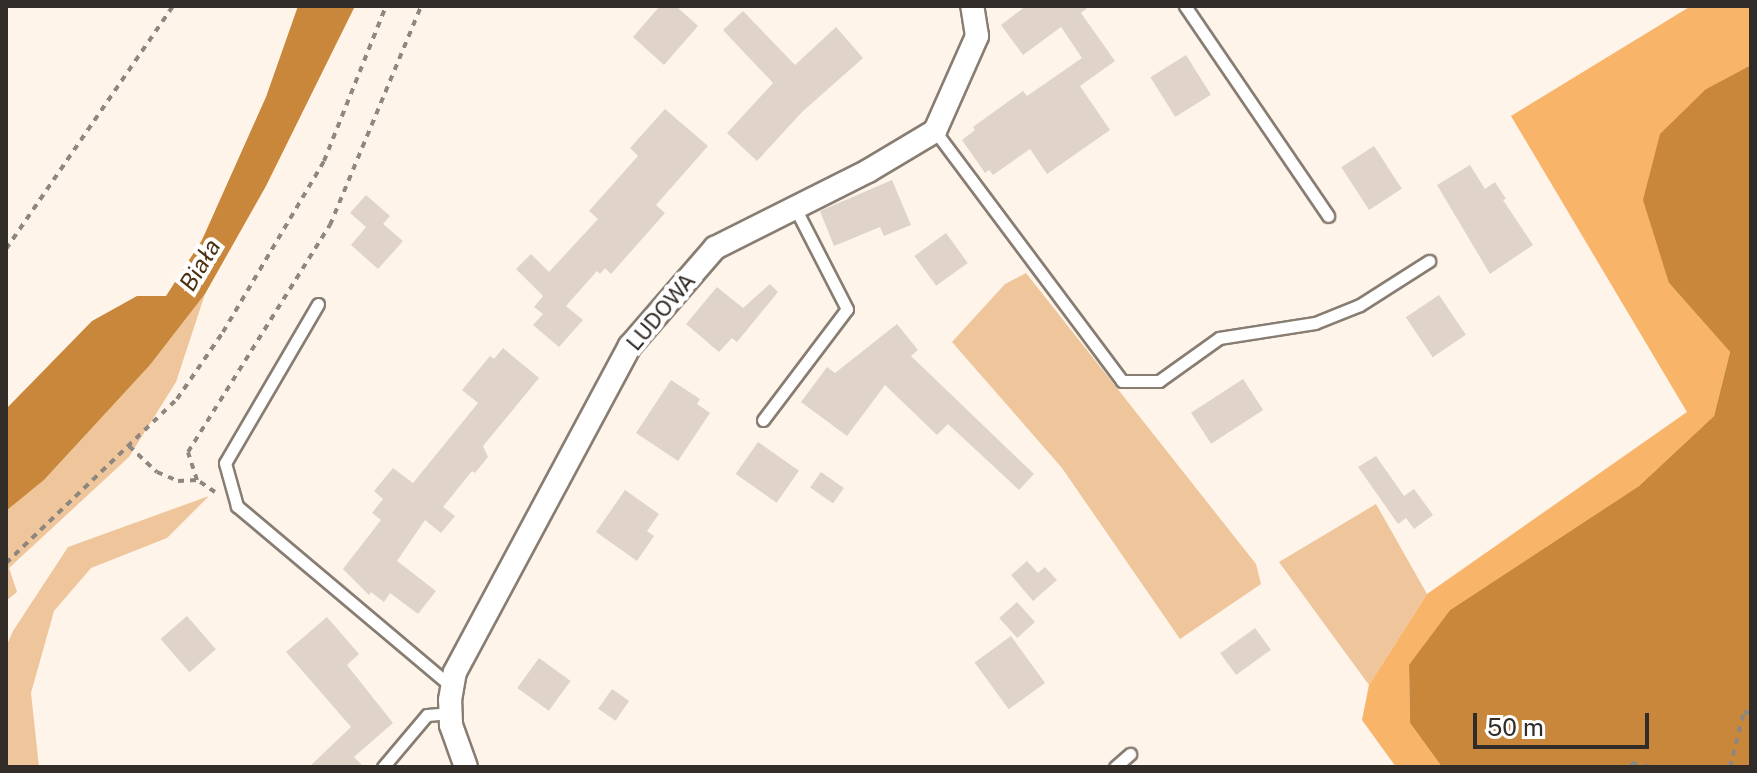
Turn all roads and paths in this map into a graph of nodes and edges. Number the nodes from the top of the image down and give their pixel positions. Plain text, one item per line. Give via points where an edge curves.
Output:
1 (173, 6) edge
2 (386, 6) edge
3 (421, 6) edge
4 (972, 6) edge
5 (1185, 6) edge
6 (935, 131) junction
7 (795, 208) junction
8 (1328, 216) dead end
9 (6, 249) edge
10 (1429, 261) dead end
11 (318, 304) dead end
12 (763, 420) dead end
13 (129, 446) junction
14 (197, 480) junction
15 (237, 506) junction
16 (6, 563) edge
17 (452, 687) junction
18 (451, 713) junction
19 (1751, 713) edge
20 (1130, 754) dead end
21 (383, 767) edge
22 (466, 767) edge
23 (1115, 767) edge
24 (1631, 767) edge
25 (1651, 767) edge
26 (1730, 767) edge

1 - 9 path
2 - 13 path via 316,175 185,388
3 - 14 path via 330,225 188,452
4 - 6 street via 977,36
5 - 8 lane
6 - 7 street, LUDOWA
6 - 10 lane via 1122,381 1159,381 1219,338 1315,323 1349,310
7 - 12 lane via 847,309
7 - 17 street, LUDOWA via 715,248 630,346 461,658
11 - 15 lane via 225,463
13 - 14 path via 157,472 178,481
13 - 16 path
14 - 15 path
15 - 17 lane
17 - 18 street, LUDOWA
18 - 21 lane via 427,715
18 - 22 street, LUDOWA
19 - 26 path via 1744,712
20 - 23 lane
24 - 25 path

